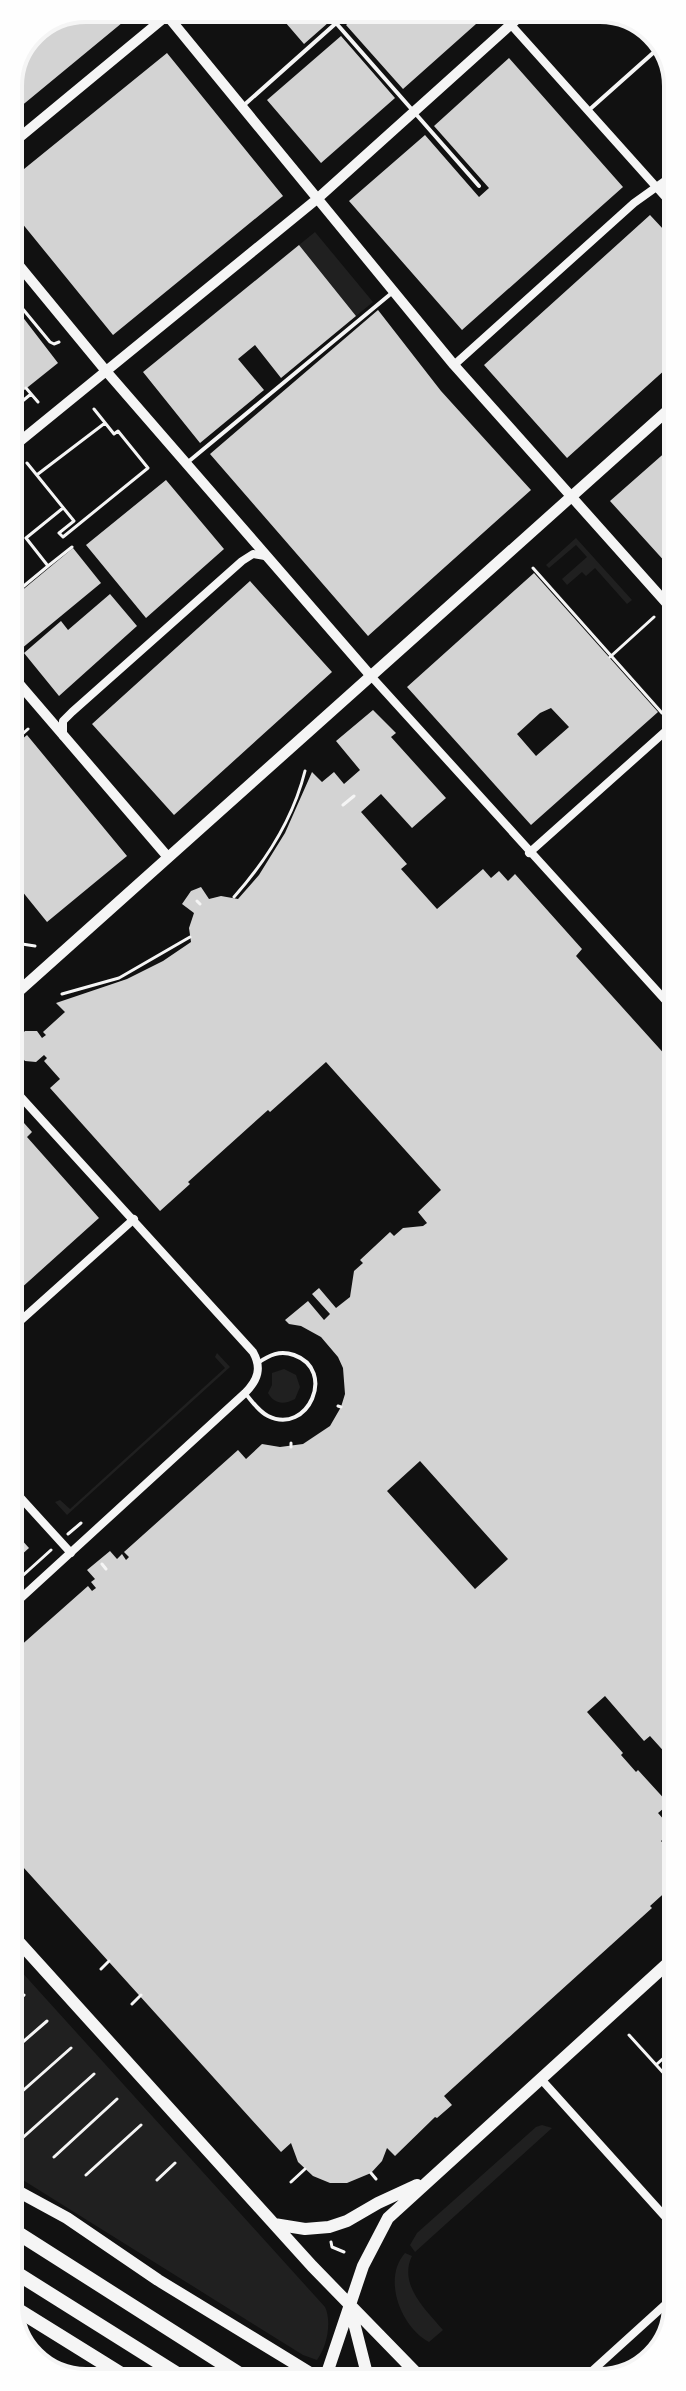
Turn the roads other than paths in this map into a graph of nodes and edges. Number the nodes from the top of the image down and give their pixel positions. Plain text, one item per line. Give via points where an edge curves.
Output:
1 (152, 22) edge
2 (172, 22) edge
3 (513, 22) edge
4 (336, 23) joint
5 (511, 24) junction
6 (654, 52) edge
7 (242, 108) junction
8 (588, 111) junction
9 (414, 112) junction
10 (22, 135) edge
11 (664, 182) edge
12 (479, 186) dead end
13 (657, 188) junction
14 (664, 196) edge
15 (317, 199) junction
16 (22, 269) edge
17 (393, 292) junction
18 (454, 365) junction
19 (106, 371) junction
20 (664, 414) edge
21 (22, 440) edge
22 (187, 463) junction
23 (571, 496) junction
24 (265, 556) junction
25 (664, 600) edge
26 (370, 675) junction
27 (22, 687) edge
28 (664, 733) edge
29 (64, 737) junction
30 (529, 853) junction
31 (167, 856) junction
32 (22, 988) edge
33 (664, 998) edge
34 (22, 1098) edge
35 (134, 1219) junction
36 (22, 1319) edge
37 (258, 1363) junction
38 (245, 1393) junction
39 (22, 1499) edge
40 (71, 1553) junction
41 (22, 1597) edge
42 (22, 1945) edge
43 (664, 1967) edge
44 (540, 2078) junction
45 (424, 2183) junction
46 (22, 2194) edge
47 (664, 2215) edge
48 (273, 2223) junction
49 (22, 2236) edge
50 (22, 2277) edge
51 (349, 2304) junction
52 (664, 2306) edge
53 (23, 2313) edge
54 (113, 2369) edge
55 (169, 2369) edge
56 (232, 2369) edge
57 (304, 2369) edge
58 (329, 2369) edge
59 (366, 2369) edge
60 (412, 2369) edge
61 (594, 2369) edge

1 - 10 street
2 - 7 street
3 - 5 street
4 - 7 lane
4 - 9 lane
5 - 8 street
5 - 9 street
6 - 8 lane
7 - 15 street
8 - 13 street
9 - 12 lane
9 - 15 street
11 - 13 street
13 - 14 street
13 - 18 street
15 - 17 street
15 - 19 street
16 - 19 street
17 - 18 street
17 - 22 lane
18 - 23 street
19 - 21 street
19 - 22 street
20 - 23 main road
22 - 24 street
23 - 25 street
23 - 26 main road
24 - 26 street
24 - 29 street via 253,554 242,561 72,712 63,721
26 - 30 street
26 - 31 main road
27 - 29 street
28 - 30 street
29 - 31 street
30 - 33 street
31 - 32 main road
34 - 35 street
35 - 36 street
35 - 37 street
37 - 38 street via 258,1375
37 - 38 lane via 276,1353 306,1362 316,1380 313,1401 299,1415 279,1419 261,1411
38 - 40 street
39 - 40 street
40 - 41 street
42 - 48 main road
43 - 44 main road
44 - 45 main road
44 - 47 street
45 - 48 main road via 329,2227
45 - 51 main road via 379,2231
46 - 57 main road
48 - 51 main road
49 - 56 highway
50 - 55 highway
51 - 58 main road
51 - 59 main road
51 - 60 main road
52 - 61 street
53 - 54 highway

